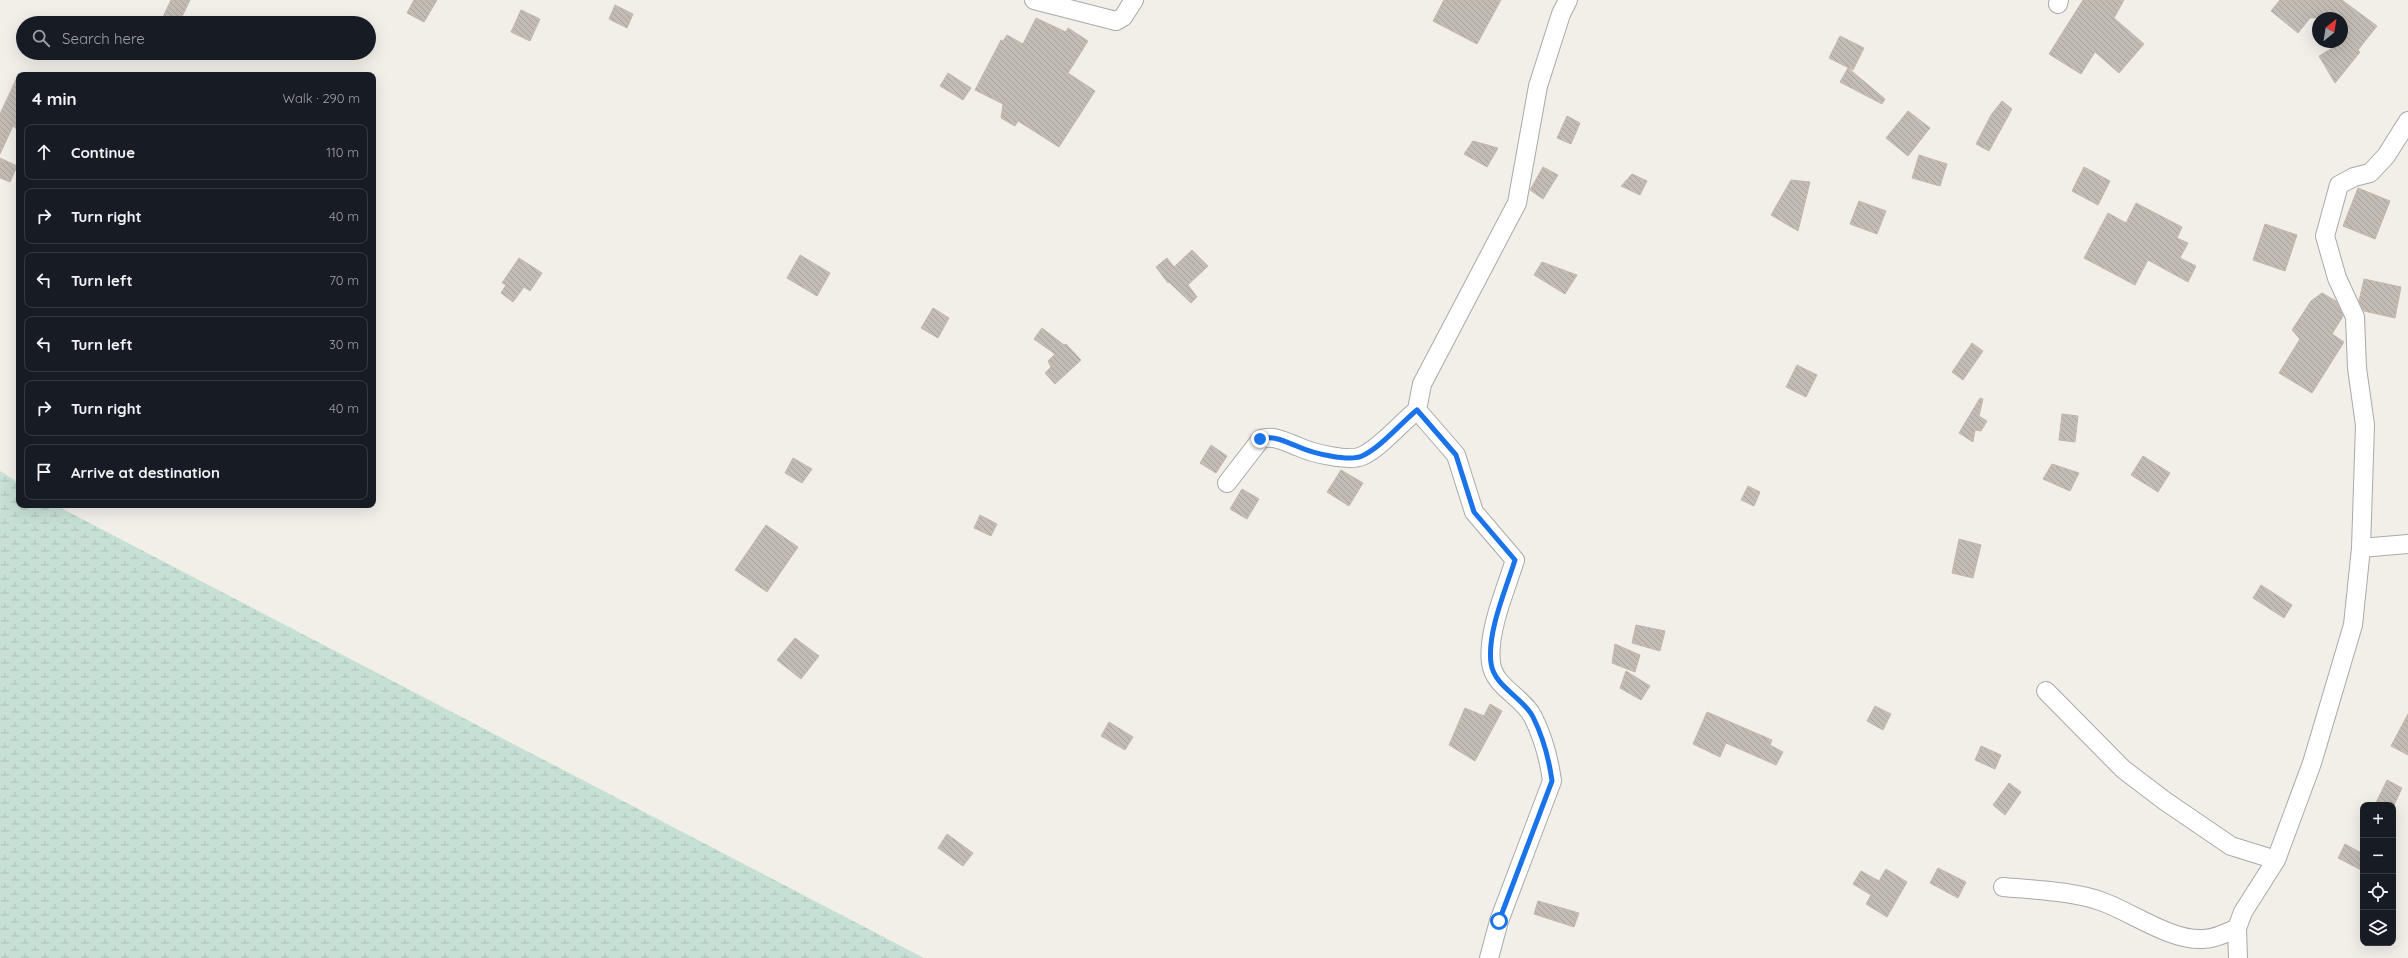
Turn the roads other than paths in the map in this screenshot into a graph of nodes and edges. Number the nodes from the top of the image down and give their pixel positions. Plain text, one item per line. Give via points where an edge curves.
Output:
1 (1034, 0) edge
2 (1134, 0) edge
3 (1568, 0) edge
4 (2408, 121) edge
5 (1417, 410) junction
6 (1227, 483) dead end
7 (2408, 544) edge
8 (2360, 548) junction
9 (2046, 690) dead end
10 (2276, 860) junction
11 (2003, 887) dead end
12 (2238, 928) junction
13 (1490, 958) edge
14 (2238, 958) edge

1 - 2 street via 1116,21 1123,17
3 - 5 street via 1538,86 1517,203 1422,384
4 - 8 street via 2386,156 2370,173 2354,177 2339,185 2325,236 2337,278 2355,317 2357,368 2364,425
5 - 6 street via 1385,440 1361,457 1335,456 1308,451 1279,439 1260,439
5 - 13 street via 1456,455 1474,512 1515,560 1491,642 1491,664 1498,680 1532,716 1548,758 1552,781 1499,921
7 - 8 street
8 - 10 street via 2353,625 2312,763
9 - 10 street via 2123,769 2165,801 2231,846
10 - 12 street via 2243,912
11 - 12 street via 2054,892 2103,902 2147,924 2202,939
12 - 14 street

